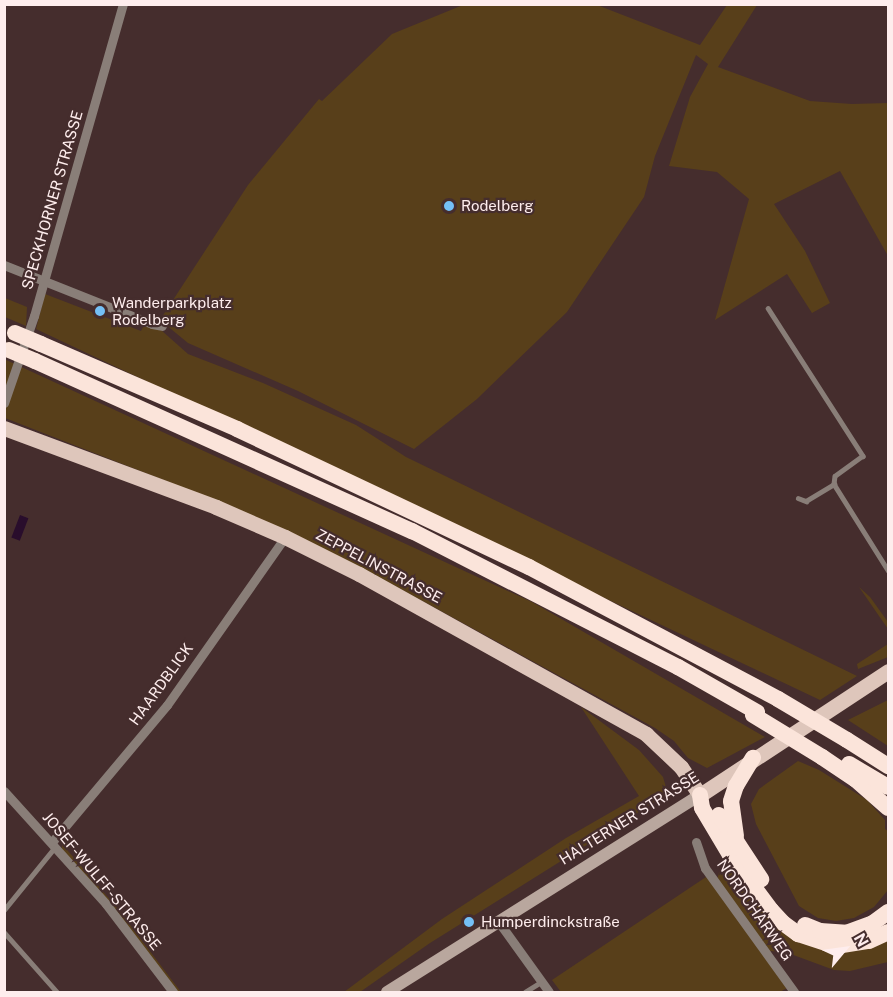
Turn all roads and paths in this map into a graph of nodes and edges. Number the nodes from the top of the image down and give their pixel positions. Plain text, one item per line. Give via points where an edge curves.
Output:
1 (123, 4) edge
2 (4, 265) edge
3 (44, 282) junction
4 (768, 308) dead end
5 (162, 326) dead end
6 (10, 331) edge
7 (7, 349) edge
8 (4, 403) edge
9 (4, 428) edge
10 (834, 484) junction
11 (798, 498) dead end
12 (285, 537) junction
13 (888, 570) edge
14 (888, 671) edge
15 (825, 754) junction
16 (753, 758) junction
17 (888, 766) edge
18 (888, 787) edge
19 (4, 791) edge
20 (700, 795) junction
21 (888, 808) edge
22 (696, 842) dead end
23 (54, 844) junction
24 (738, 845) junction
25 (4, 910) edge
26 (888, 912) edge
27 (498, 921) junction
28 (4, 932) edge
29 (888, 932) edge
30 (541, 982) junction
31 (57, 993) edge
32 (173, 993) edge
33 (387, 993) edge
34 (525, 993) edge
35 (549, 993) edge
36 (794, 993) edge

1 - 3 street, SPECKHORNER STRASSE
2 - 3 street
3 - 5 street
3 - 8 street, SPECKHORNER STRASSE
4 - 10 lane via 864,456 835,476
6 - 17 highway, bridge via 237,429 529,567 778,699
7 - 15 highway, bridge via 412,531 658,657
9 - 12 main road, ZEPPELINSTRASSE
10 - 11 lane via 806,501
10 - 13 lane
12 - 20 main road, ZEPPELINSTRASSE via 646,734 681,767
12 - 23 street, HAARDBLICK via 167,705
14 - 16 main road, HALTERNER STRASSE
15 - 18 highway
15 - 21 highway
16 - 20 main road, HALTERNER STRASSE
16 - 24 highway via 731,801
19 - 23 street, JOSEF-WULFF-STRASSE
20 - 24 highway via 711,803
20 - 27 main road, HALTERNER STRASSE
20 - 29 highway via 702,808 730,855 771,910 798,934 836,946 869,941
22 - 36 street, NORDCHARWEG via 705,868
23 - 25 lane
23 - 32 street, JOSEF-WULFF-STRASSE via 106,904
24 - 26 highway via 787,913 806,926 846,933 873,923
27 - 30 street
27 - 33 main road, HALTERNER STRASSE
28 - 31 lane
30 - 34 lane
30 - 35 street

